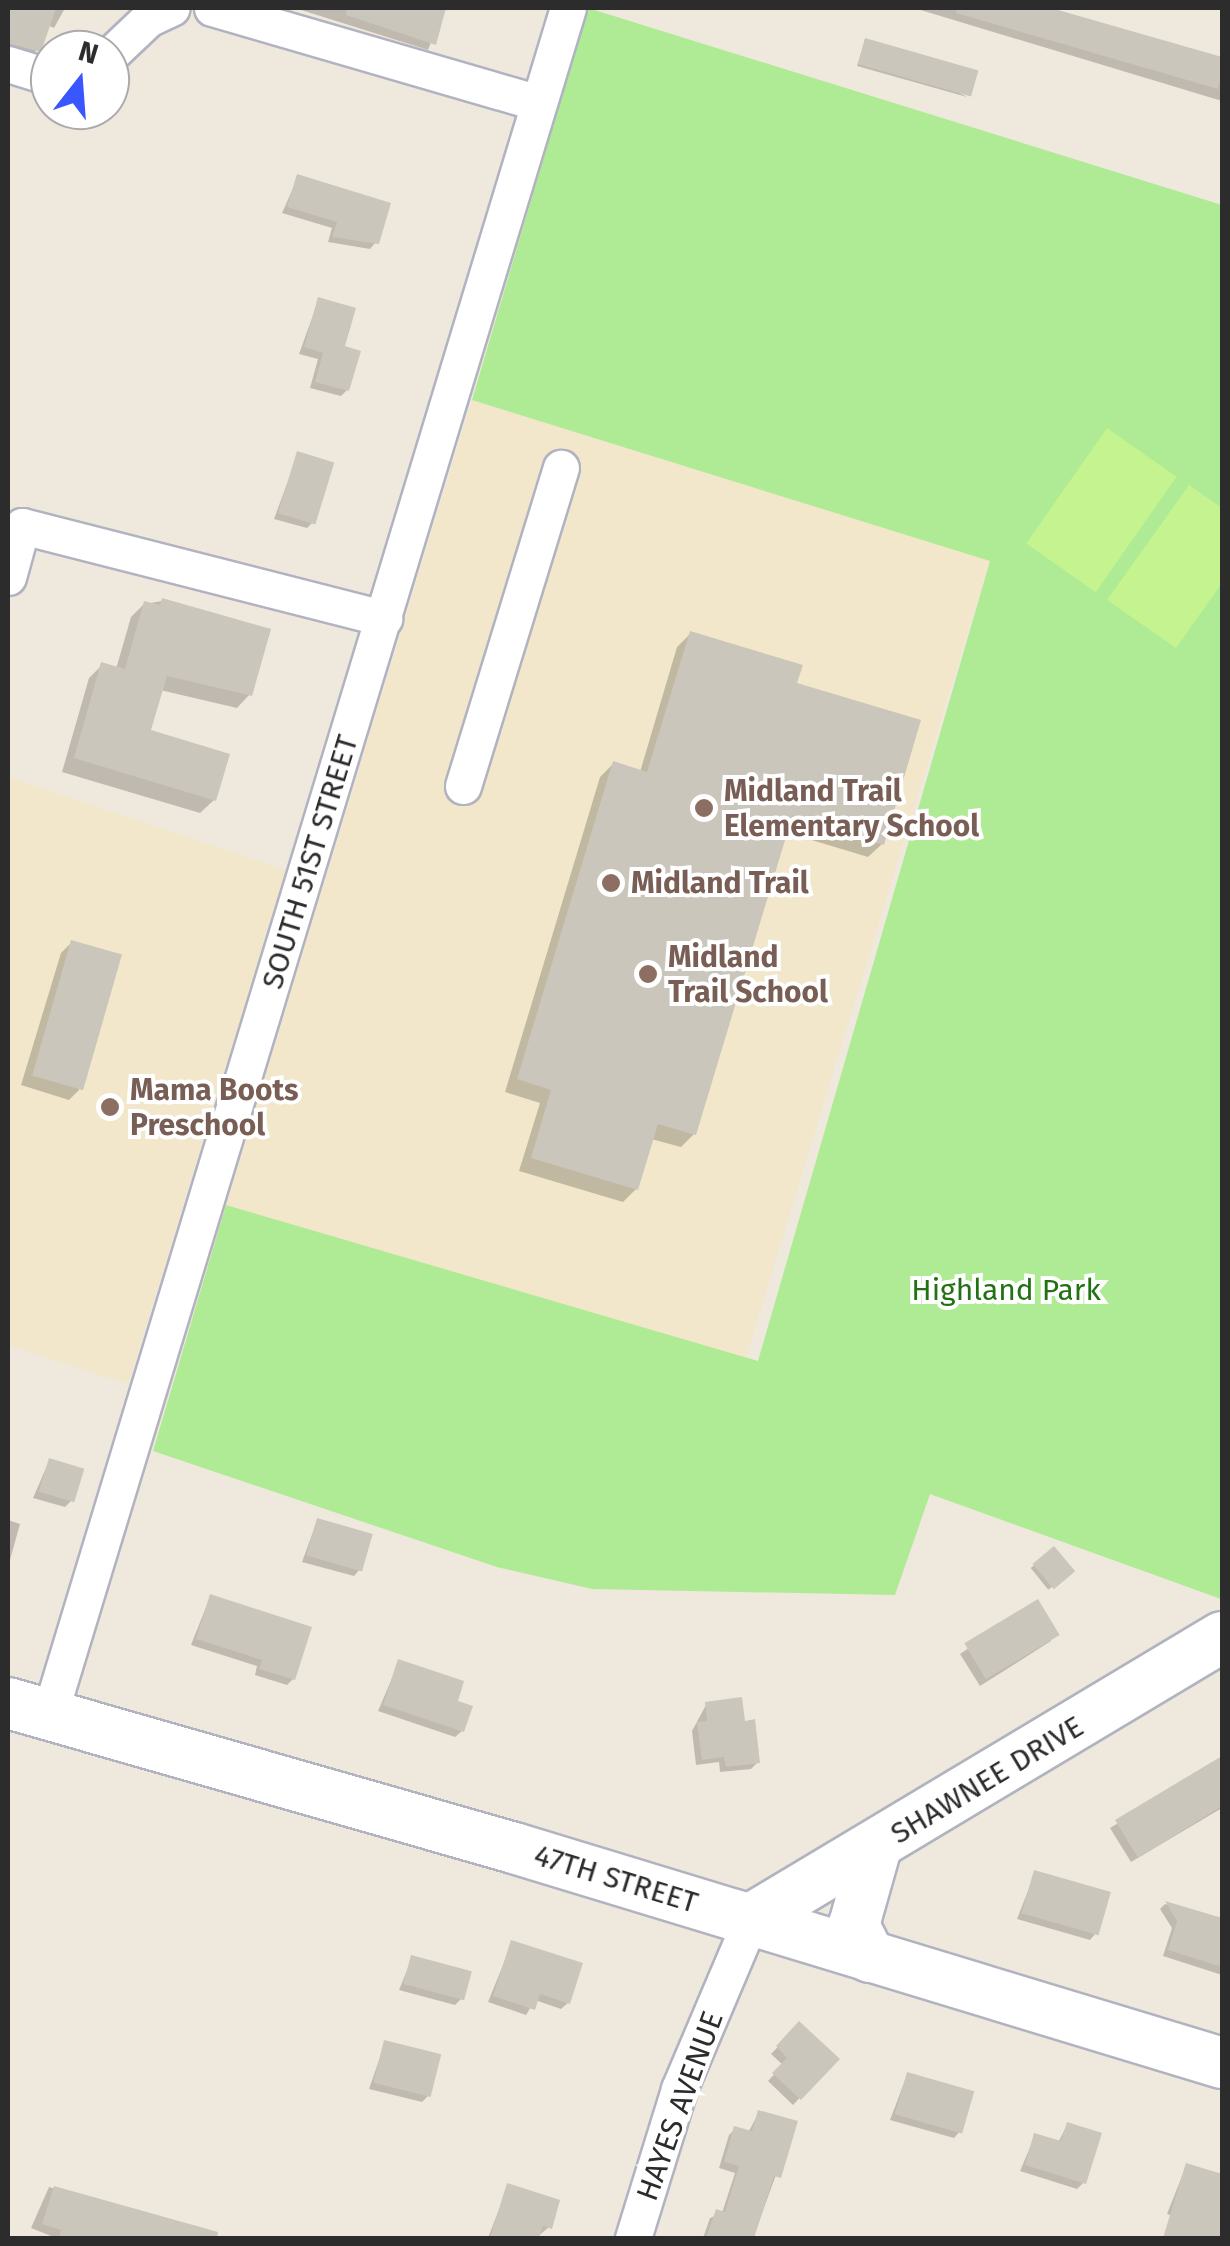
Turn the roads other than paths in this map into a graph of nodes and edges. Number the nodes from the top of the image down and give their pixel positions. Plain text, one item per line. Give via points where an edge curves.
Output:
1 (172, 8) edge
2 (212, 8) edge
3 (568, 8) edge
4 (130, 36) edge
5 (538, 103) junction
6 (561, 468) dead end
7 (8, 577) edge
8 (384, 618) junction
9 (462, 786) dead end
10 (1222, 1638) edge
11 (28, 1710) edge
12 (876, 1847) junction
13 (751, 1919) junction
14 (870, 1957) junction
15 (1222, 2063) edge
16 (633, 2238) edge

1 - 4 street
2 - 5 street
3 - 5 street, SOUTH 51ST STREET
5 - 8 street, SOUTH 51ST STREET
6 - 9 street
7 - 8 street via 22,526
8 - 11 street, SOUTH 51ST STREET
10 - 12 main road, SHAWNEE DRIVE
11 - 13 main road, 47TH STREET
12 - 13 main road, SHAWNEE DRIVE
12 - 14 main road via 854,1926
13 - 14 main road, 47TH STREET
13 - 16 street, HAYES AVENUE via 680,2089
14 - 15 main road, 47TH STREET

